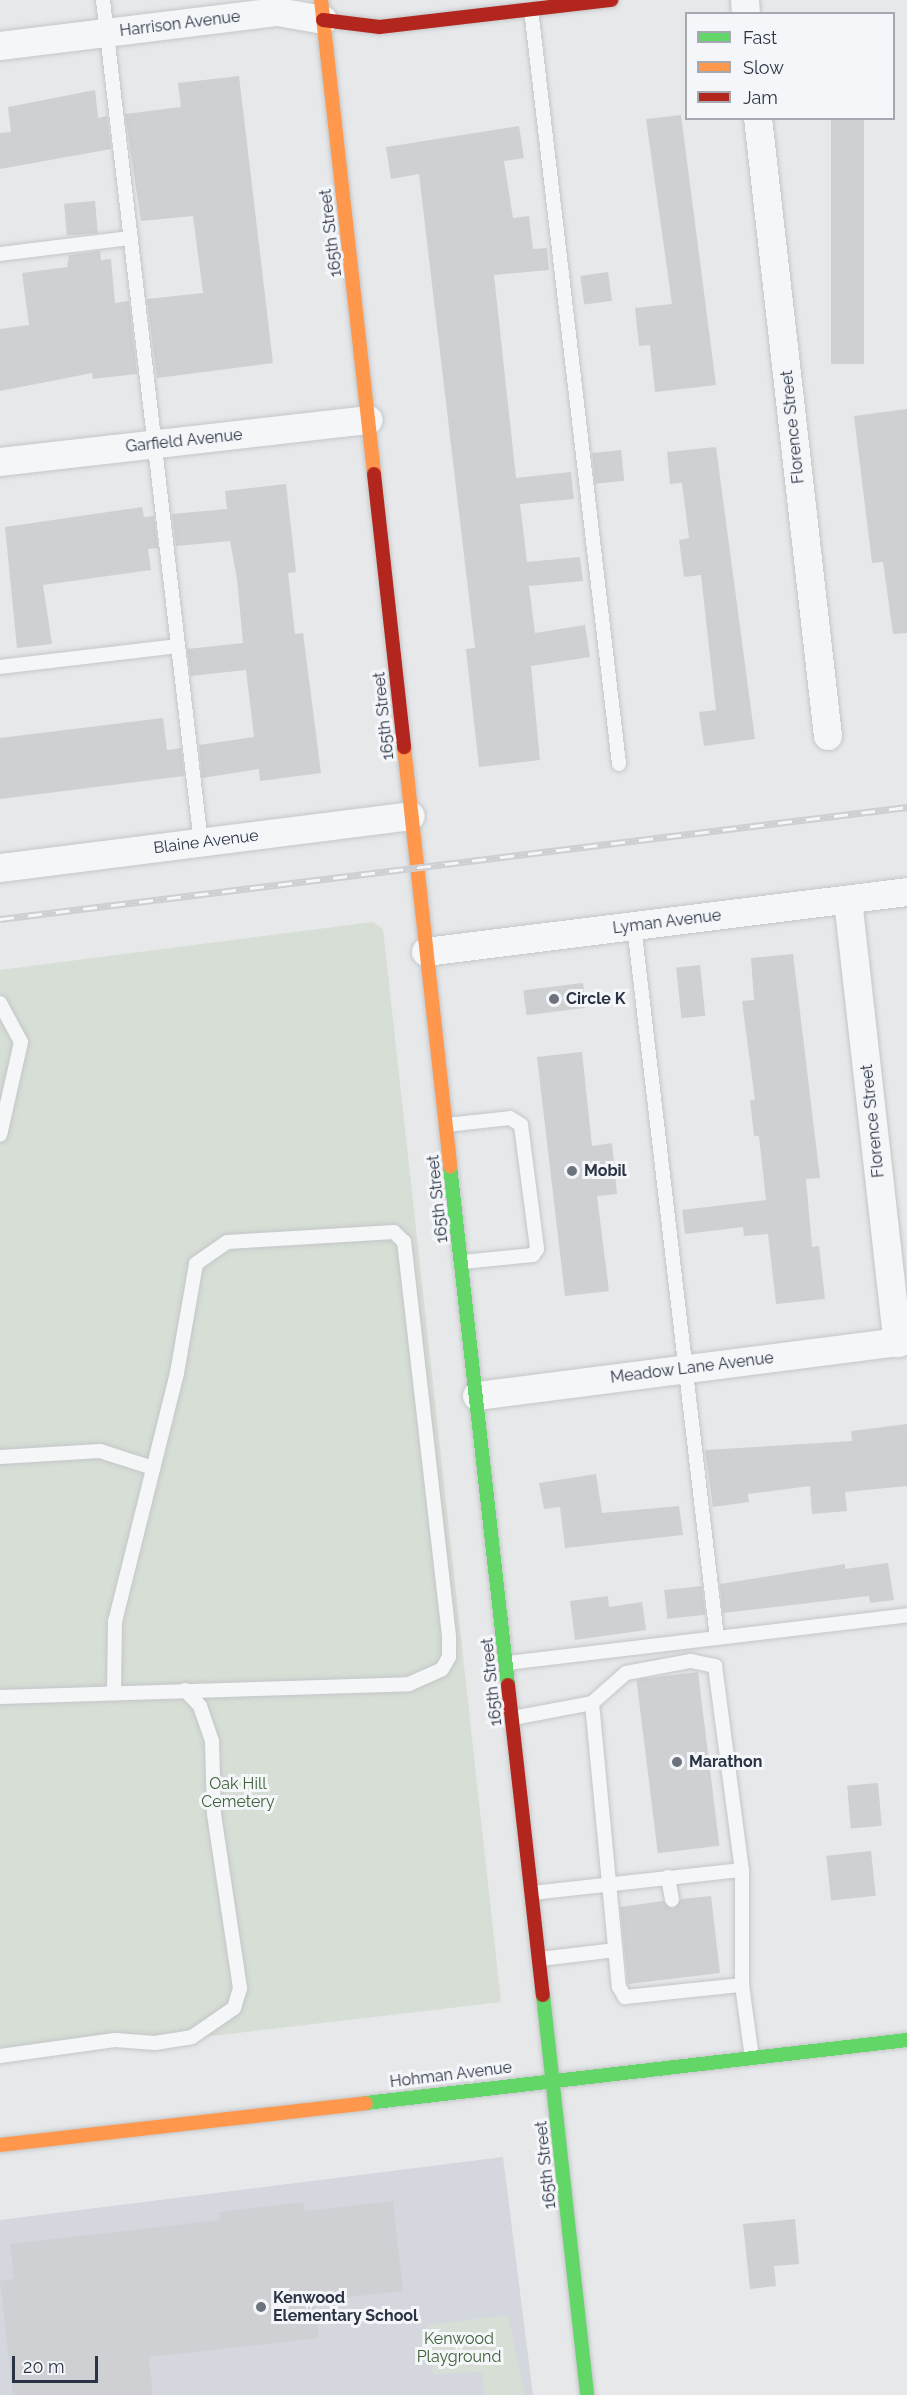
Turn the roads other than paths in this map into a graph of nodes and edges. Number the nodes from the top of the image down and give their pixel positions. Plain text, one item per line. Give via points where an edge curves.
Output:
1 (103, 0) edge
2 (611, 0) edge
3 (530, 5) edge
4 (322, 10) edge
5 (107, 33) junction
6 (0, 46) edge
7 (758, 120) edge
8 (131, 238) junction
9 (0, 254) edge
10 (369, 420) junction
11 (155, 444) junction
12 (0, 462) edge
13 (178, 646) junction
14 (0, 667) edge
15 (828, 736) dead end
16 (619, 764) dead end
17 (411, 816) junction
18 (201, 843) junction
19 (0, 868) edge
20 (907, 892) edge
21 (848, 900) junction
22 (634, 926) junction
23 (426, 952) junction
24 (0, 1003) edge
25 (446, 1125) junction
26 (0, 1135) edge
27 (462, 1262) junction
28 (903, 1342) edge
29 (683, 1368) junction
30 (477, 1396) junction
31 (0, 1457) edge
32 (153, 1468) junction
33 (907, 1615) edge
34 (717, 1638) junction
35 (507, 1663) junction
36 (185, 1690) junction
37 (114, 1693) junction
38 (0, 1697) edge
39 (592, 1703) junction
40 (513, 1718) junction
41 (742, 1870) junction
42 (668, 1877) junction
43 (609, 1884) junction
44 (532, 1893) junction
45 (672, 1900) dead end
46 (615, 1950) junction
47 (540, 1959) junction
48 (682, 1978) dead end
49 (742, 1985) junction
50 (684, 1992) junction
51 (907, 2040) edge
52 (0, 2056) edge
53 (752, 2058) junction
54 (553, 2079) junction
55 (0, 2145) edge
56 (587, 2395) edge

1 - 5 lane
2 - 3 main road, Harrison Avenue
3 - 4 main road, Harrison Avenue via 380,27
3 - 16 lane
4 - 5 street, Harrison Avenue
4 - 10 main road, 165th Street
5 - 6 street, Harrison Avenue
5 - 8 lane
7 - 15 street, Florence Street
8 - 9 lane
8 - 11 lane
10 - 11 street, Garfield Avenue
10 - 17 main road, 165th Street
11 - 12 street, Garfield Avenue
11 - 13 lane
13 - 14 lane
13 - 18 lane
17 - 18 street, Blaine Avenue
17 - 23 main road, 165th Street
18 - 19 street, Blaine Avenue
20 - 21 street, Lyman Avenue
21 - 22 street, Lyman Avenue
21 - 28 street, Florence Street
22 - 23 street, Lyman Avenue
22 - 29 lane
23 - 25 main road, 165th Street
24 - 26 lane via 21,1042
25 - 27 main road, 165th Street
25 - 27 lane via 510,1118 521,1125 537,1249 533,1255
27 - 30 main road, 165th Street
28 - 29 street, Meadow Lane Avenue
29 - 30 street, Meadow Lane Avenue
29 - 34 lane
30 - 35 main road, 165th Street
31 - 32 lane via 100,1451
32 - 36 lane via 177,1373 190,1282 196,1264 210,1249 227,1242 378,1230 394,1232 404,1242 449,1657 435,1674 410,1684
32 - 37 lane via 115,1621
33 - 34 lane
34 - 35 lane
35 - 40 main road, 165th Street
36 - 37 lane
36 - 52 lane via 200,1706 212,1741 214,1813 237,1962 234,2008 192,2037 155,2043 115,2040
37 - 38 lane
39 - 40 lane
39 - 41 lane via 626,1673 692,1661 715,1666
39 - 43 lane
40 - 44 main road, 165th Street
41 - 42 lane
41 - 49 lane
42 - 43 lane
42 - 45 lane
43 - 44 lane
43 - 46 lane
44 - 47 main road, 165th Street
46 - 47 lane
46 - 50 lane via 619,1987 626,1997
47 - 54 main road, 165th Street
48 - 50 lane
49 - 50 lane
49 - 53 lane
51 - 53 main road, Hohman Avenue
53 - 54 main road, Hohman Avenue
54 - 55 main road, Hohman Avenue
54 - 56 main road, 165th Street

